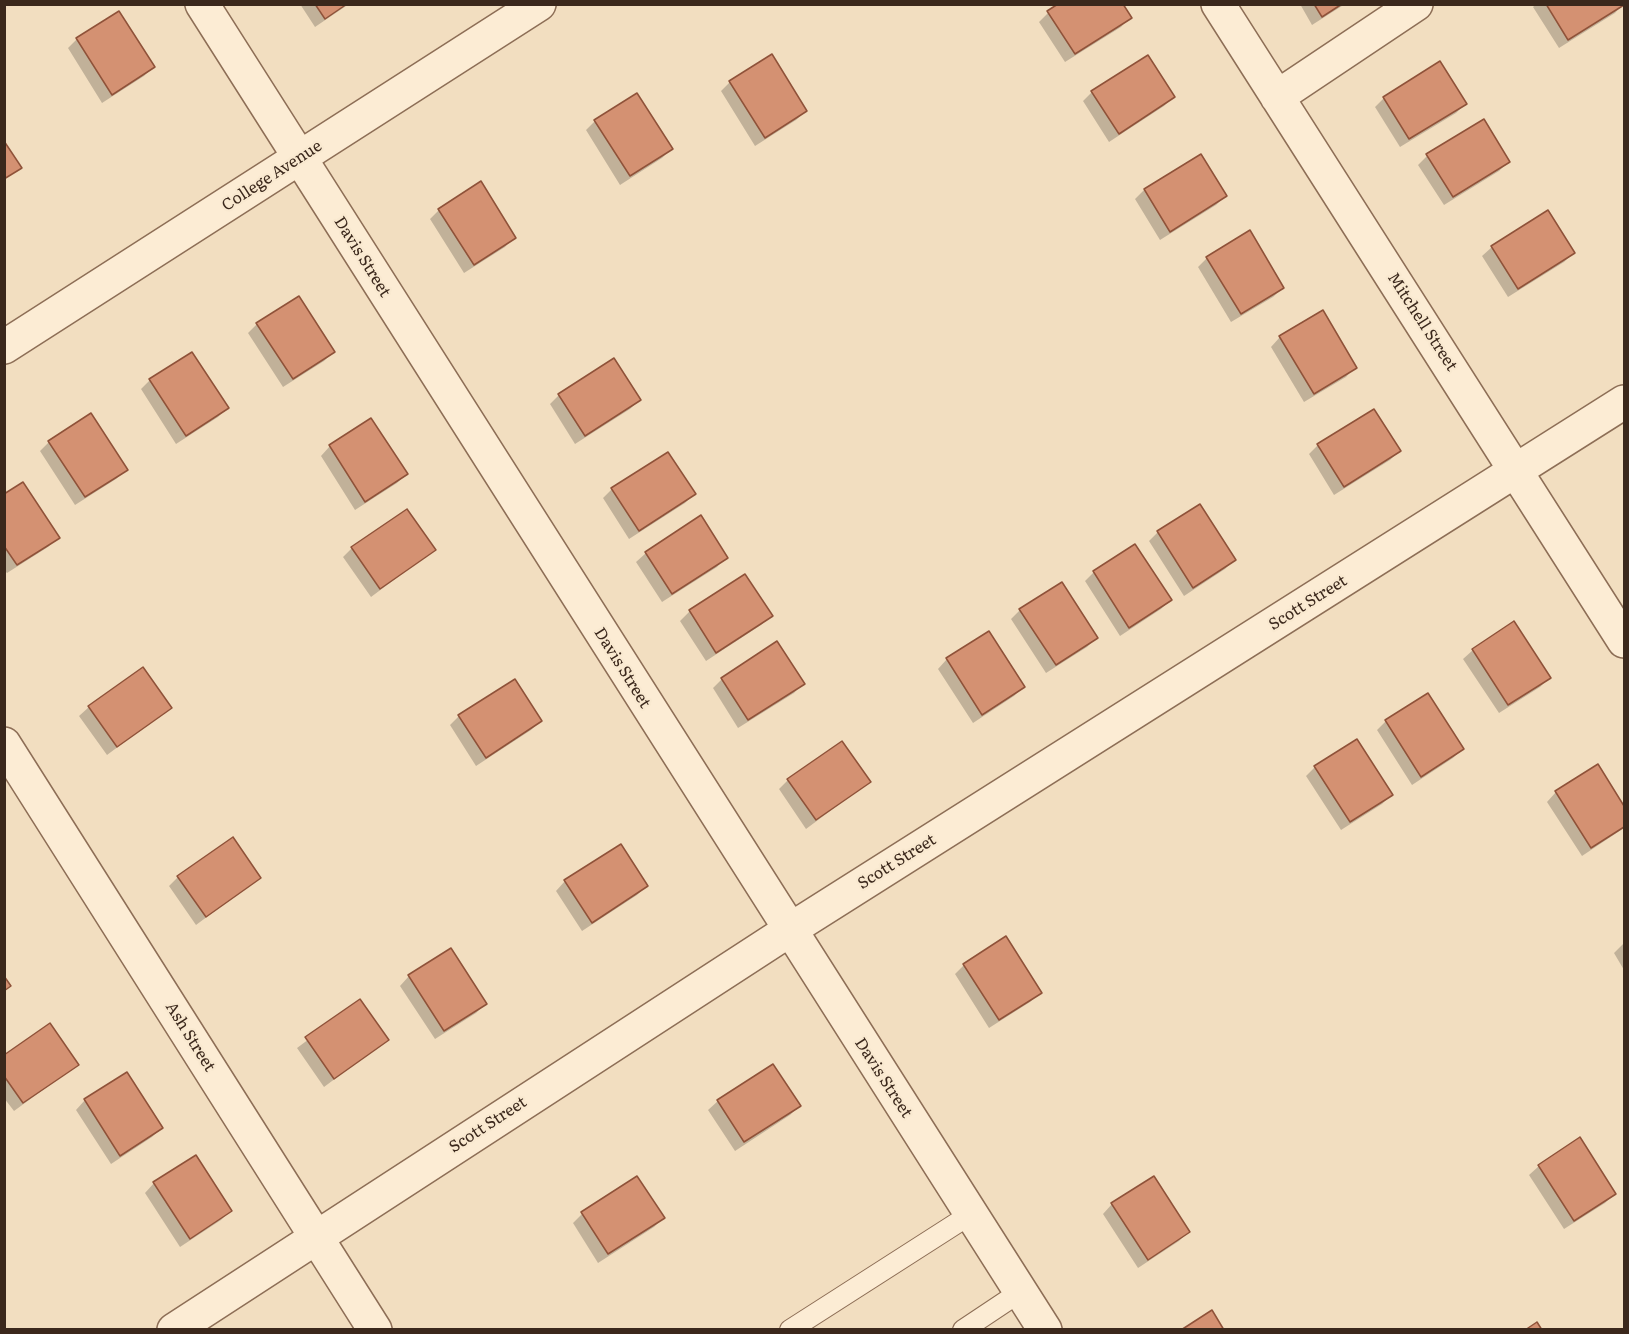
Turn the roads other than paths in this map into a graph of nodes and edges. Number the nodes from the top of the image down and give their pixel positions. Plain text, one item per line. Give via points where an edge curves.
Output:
1 (202, 4) edge
2 (539, 4) edge
3 (1218, 4) edge
4 (1416, 4) edge
5 (1277, 97) junction
6 (300, 158) junction
7 (4, 346) edge
8 (1624, 402) edge
9 (1517, 471) junction
10 (1624, 640) edge
11 (4, 744) edge
12 (788, 931) junction
13 (971, 1214) junction
14 (316, 1237) junction
15 (1020, 1292) junction
16 (175, 1329) edge
17 (375, 1329) edge
18 (790, 1329) edge
19 (963, 1329) edge
20 (1045, 1329) edge

1 - 6 street, Davis Street
2 - 6 street, College Avenue
3 - 5 street, Mitchell Street
4 - 5 street
5 - 9 street, Mitchell Street
6 - 7 street, College Avenue
6 - 12 street, Davis Street
8 - 9 street, Scott Street
9 - 10 street, Mitchell Street
9 - 12 street, Scott Street
11 - 14 street, Ash Street
12 - 13 street, Davis Street
12 - 14 street, Scott Street
13 - 15 street, Davis Street
13 - 18 lane
14 - 16 street, Scott Street
14 - 17 street, Ash Street
15 - 19 lane
15 - 20 street, Davis Street

